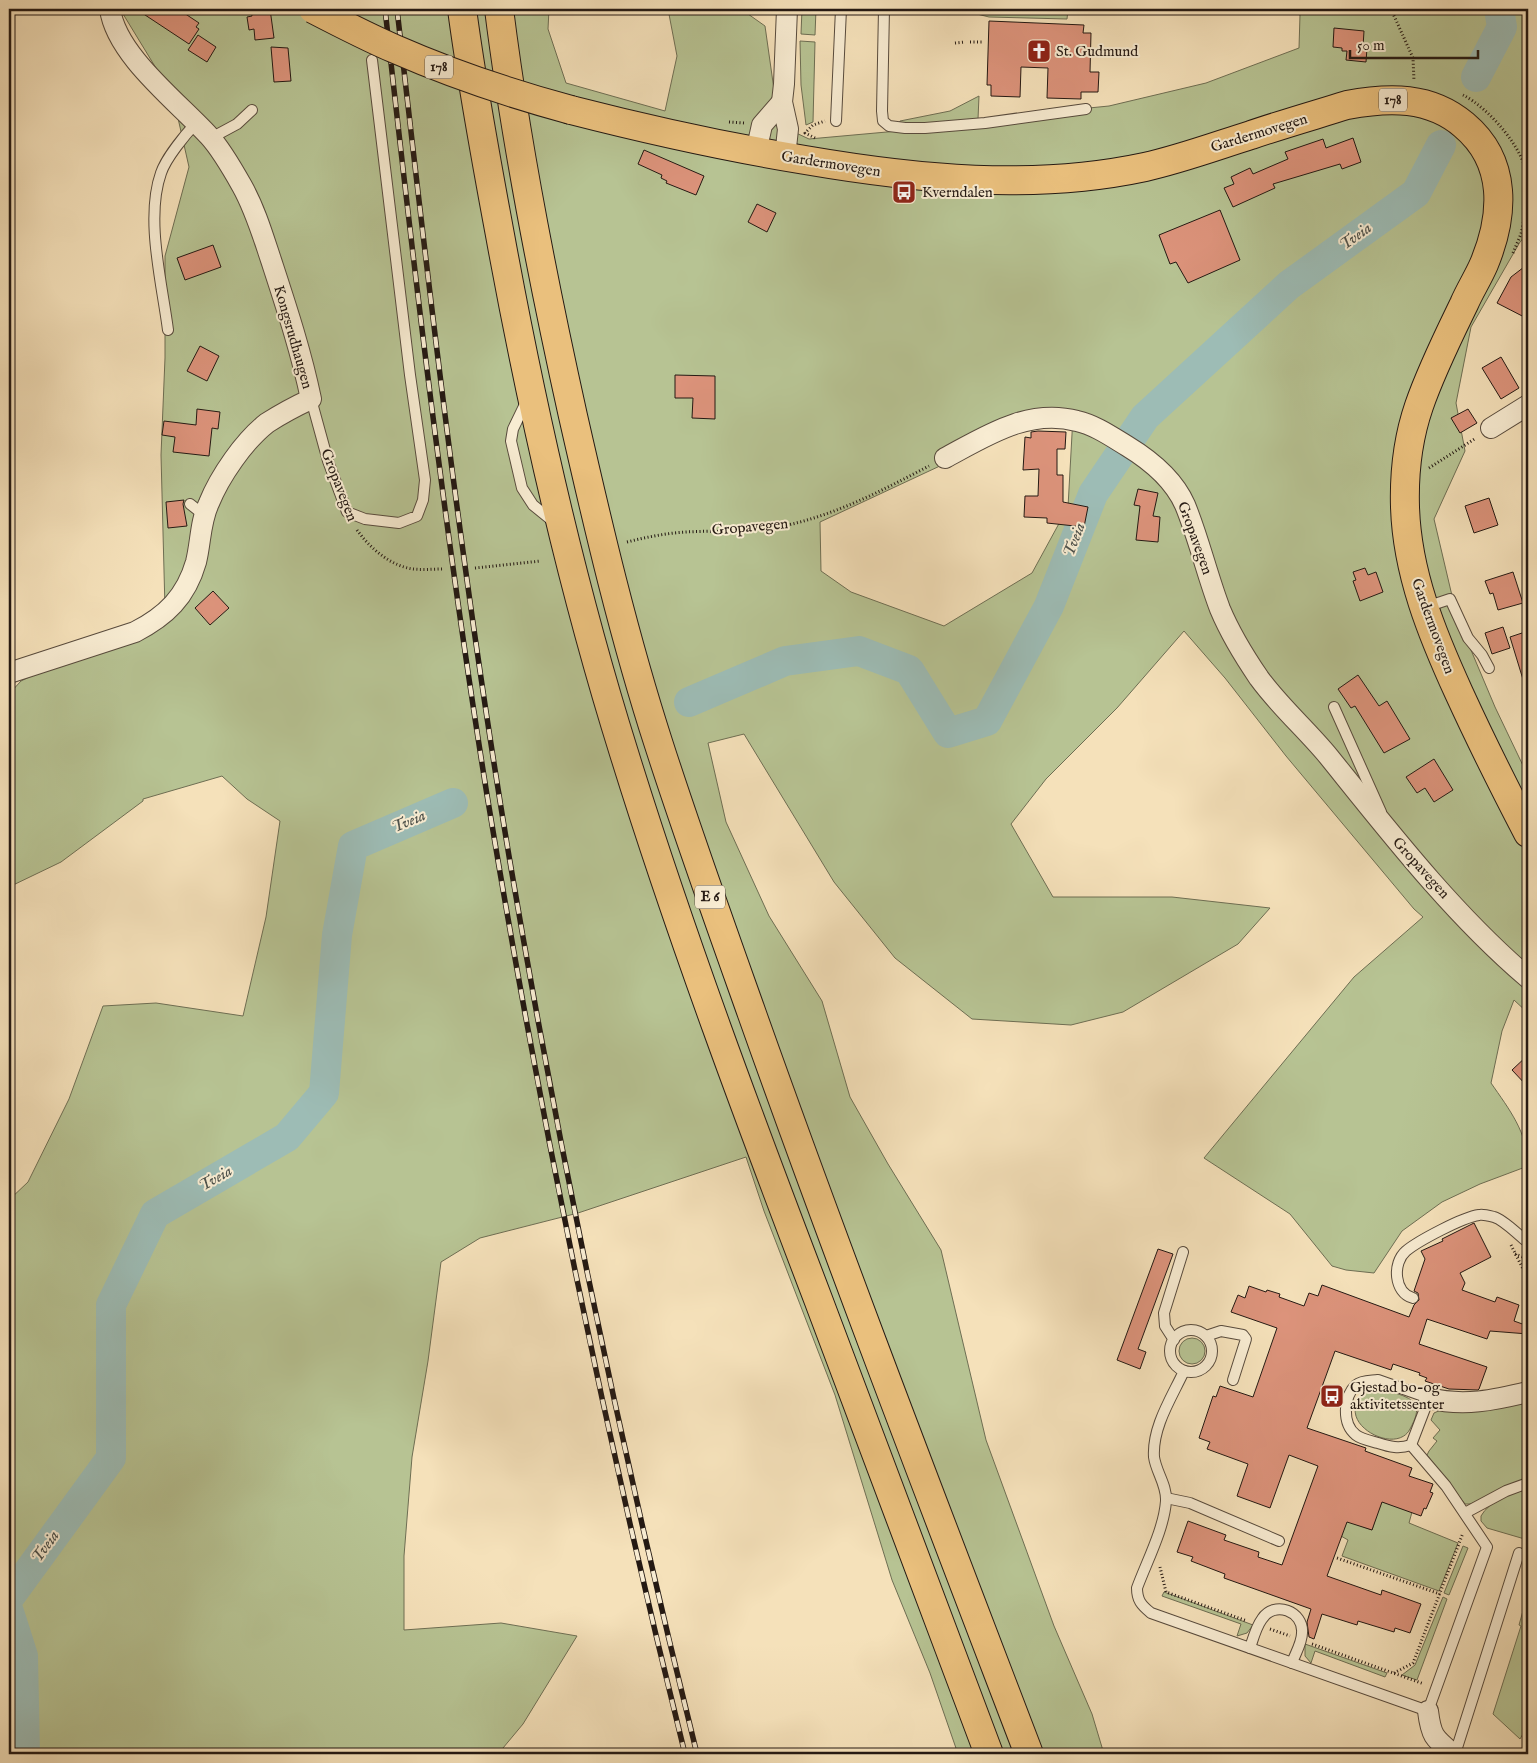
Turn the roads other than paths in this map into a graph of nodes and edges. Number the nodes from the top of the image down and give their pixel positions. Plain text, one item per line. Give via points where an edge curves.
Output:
1 (110, 9) edge
2 (313, 9) edge
3 (462, 9) edge
4 (499, 9) edge
5 (787, 9) edge
6 (841, 9) edge
7 (884, 9) edge
8 (372, 60) dead end
9 (782, 102) junction
10 (1086, 109) dead end
11 (252, 110) dead end
12 (836, 121) road end
13 (196, 122) junction
14 (211, 138) junction
15 (756, 152) junction
16 (785, 157) junction
17 (168, 330) dead end
18 (311, 399) junction
19 (1528, 405) edge
20 (1492, 428) road end
21 (945, 458) road end
22 (1423, 608) junction
23 (1490, 668) dead end
24 (9, 673) edge
25 (1334, 707) dead end
26 (1382, 823) junction
27 (1528, 833) edge
28 (1528, 978) edge
29 (1528, 1241) edge
30 (1183, 1252) dead end
31 (1413, 1298) dead end
32 (1206, 1336) junction
33 (1174, 1340) junction
34 (1184, 1371) junction
35 (1233, 1380) dead end
36 (1528, 1392) edge
37 (1429, 1398) junction
38 (1412, 1445) junction
39 (1528, 1484) edge
40 (1166, 1498) junction
41 (1467, 1516) junction
42 (1279, 1541) dead end
43 (1518, 1553) dead end
44 (1250, 1648) junction
45 (1292, 1663) junction
46 (1428, 1711) junction
47 (989, 1754) edge
48 (1029, 1754) edge
49 (1454, 1754) edge

1 - 13 street, Kongsrudhaugen via 122,41 164,91
2 - 15 main road, Gardermovegen / 178, bridge via 394,49 498,88 572,110
3 - 47 main road, E 6 via 470,71 530,392 585,622 623,752 760,1148
4 - 48 main road, E 6 via 508,81 554,330 606,553 658,741 798,1144
5 - 9 street
6 - 12 lane
7 - 10 lane via 882,112 883,121 889,126 940,127
8 - 18 lane, Gropavegen via 424,480 422,504 417,516 398,522 347,512 328,461
9 - 15 street via 762,125
9 - 16 street via 788,129
11 - 14 lane via 237,124
13 - 14 street, Kongsrudhaugen
13 - 17 lane via 163,168 157,187 154,217
14 - 18 street, Kongsrudhaugen via 243,188 258,223 290,317
15 - 16 main road, Gardermovegen / 178
16 - 22 main road, Gardermovegen / 178 via 932,177 996,181 1056,179 1145,166 1346,106 1389,99 1432,106 1457,119 1480,142 1492,161 1499,205 1492,242 1483,266 1440,355 1419,405 1412,432 1405,507 1408,543
18 - 24 street, Kongsrudhaugen via 266,424 241,450 214,491 197,509 196,562 189,581 173,606 135,632
19 - 20 street
21 - 26 street, Gropavegen via 992,432 1020,421 1039,418 1077,421 1136,452 1167,478 1181,498 1221,610 1242,653 1280,704 1327,754
22 - 23 lane via 1450,599 1468,638
22 - 27 main road, Gardermovegen / 178 via 1484,749
25 - 26 lane via 1381,811
26 - 28 street, Gropavegen via 1488,942
29 - 31 lane via 1496,1218 1479,1215 1447,1227 1405,1252 1398,1264 1399,1287
30 - 33 lane via 1164,1313 1165,1326
32 - 33 lane via 1192,1330
32 - 34 lane via 1212,1350 1208,1363 1198,1371
32 - 35 lane via 1221,1330 1243,1335 1246,1339
33 - 34 lane via 1171,1347 1173,1362
34 - 40 lane via 1154,1443 1154,1458
36 - 37 street via 1488,1401 1455,1402
37 - 38 lane
37 - 38 lane via 1378,1380 1356,1385 1349,1395 1346,1415 1349,1427 1356,1435 1391,1448
38 - 41 lane
39 - 41 lane via 1506,1492
40 - 42 lane via 1190,1503
40 - 44 lane via 1162,1520 1137,1588 1137,1598 1151,1613
41 - 46 lane via 1487,1547
43 - 49 lane
44 - 45 lane
44 - 45 lane via 1267,1613 1288,1610 1299,1620 1302,1634
45 - 46 lane
46 - 49 street via 1430,1729 1436,1739

